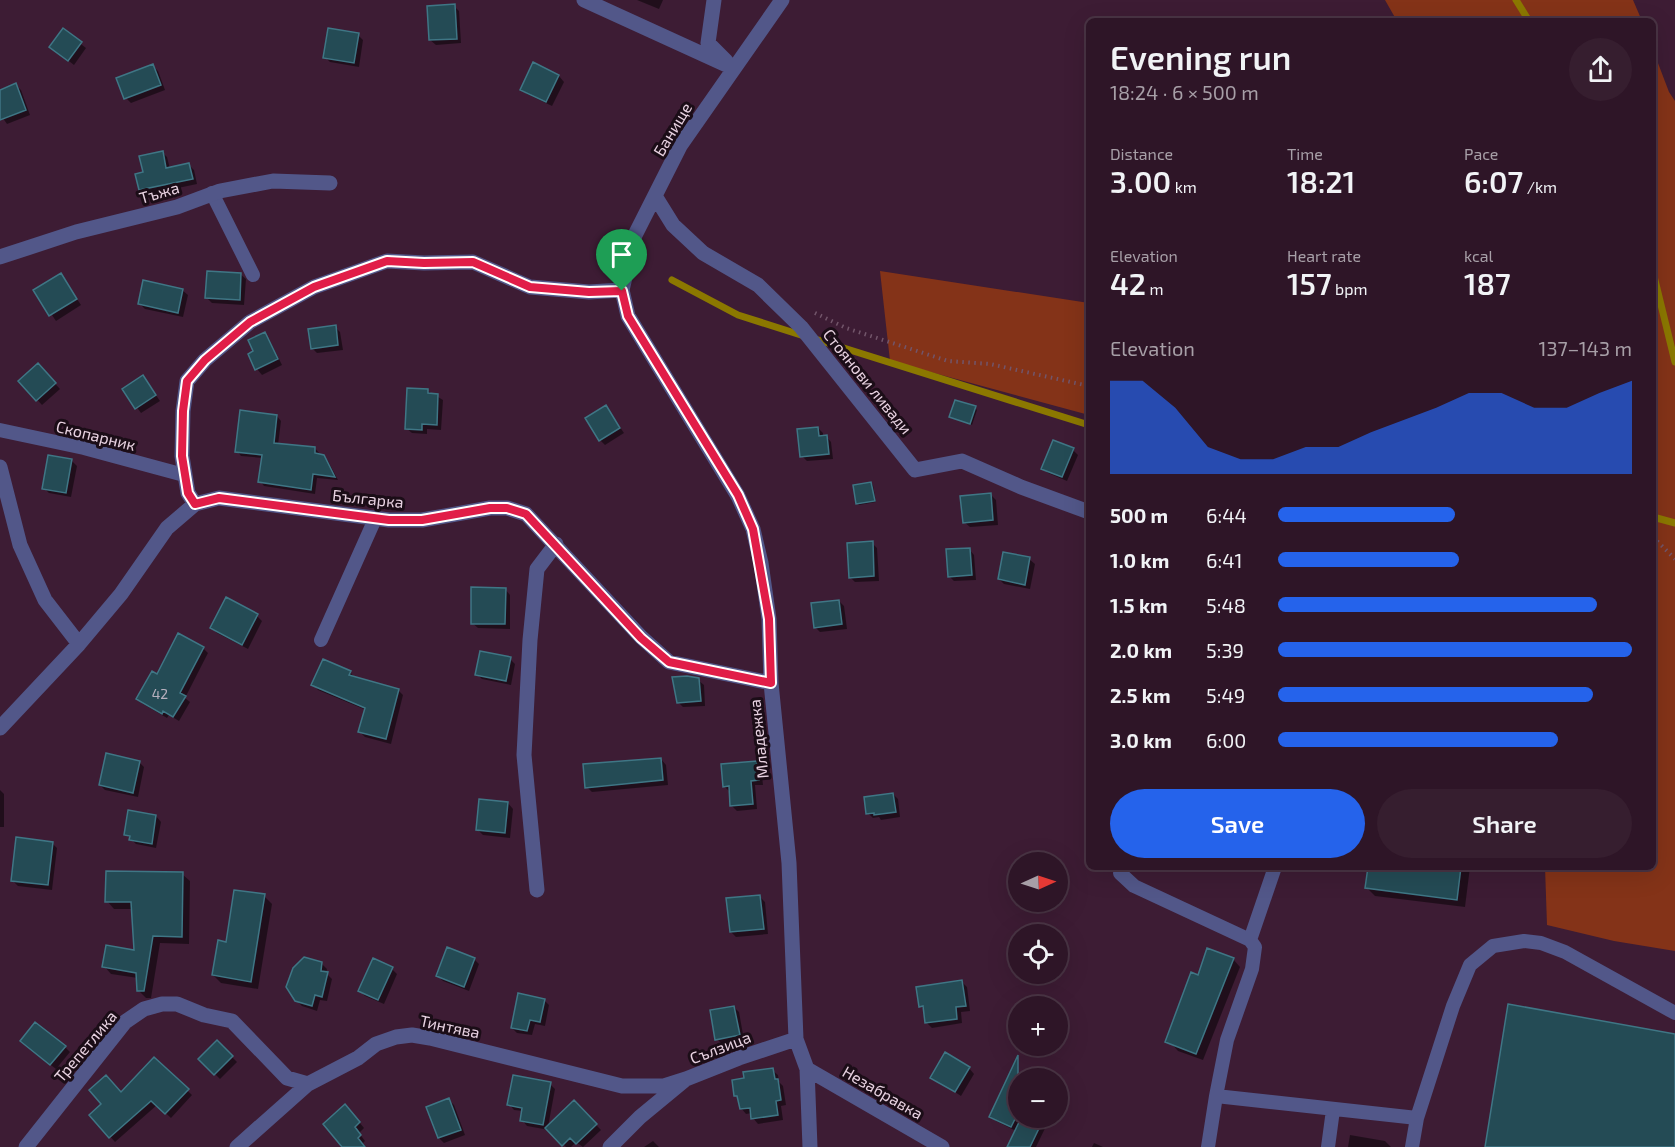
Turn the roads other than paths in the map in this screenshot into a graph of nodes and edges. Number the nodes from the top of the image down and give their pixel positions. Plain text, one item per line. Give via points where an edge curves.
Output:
1 (584, 0) edge
2 (714, 0) edge
3 (782, 0) edge
4 (733, 68) junction
5 (330, 183) dead end
6 (212, 193) junction
7 (655, 196) junction
8 (0, 257) edge
9 (253, 275) dead end
10 (622, 291) junction
11 (0, 430) edge
12 (0, 467) edge
13 (184, 475) junction
14 (195, 504) junction
15 (1086, 511) edge
16 (375, 519) junction
17 (555, 544) junction
18 (321, 640) dead end
19 (79, 644) junction
20 (771, 683) junction
21 (0, 728) edge
22 (1274, 870) edge
23 (1120, 873) dead end
24 (537, 890) dead end
25 (1250, 940) junction
26 (1675, 1013) edge
27 (795, 1039) junction
28 (807, 1069) junction
29 (686, 1079) junction
30 (308, 1084) junction
31 (1216, 1096) junction
32 (1333, 1110) junction
33 (1417, 1118) junction
34 (26, 1147) edge
35 (237, 1147) edge
36 (610, 1147) edge
37 (810, 1147) edge
38 (942, 1147) edge
39 (1208, 1147) edge
40 (1328, 1147) edge
41 (1412, 1147) edge

1 - 4 street
2 - 4 street via 708,43
3 - 4 street, Банище
4 - 7 street, Банище via 680,146
5 - 6 street, Тъжа via 273,181
6 - 8 street, Тъжа via 177,207 76,232
6 - 9 lane
7 - 10 street, Банище via 635,235
7 - 15 street, Стоянови ливади via 673,225 703,254 758,285 801,327 915,470 962,460
10 - 13 street via 530,287 473,262 387,261 314,287 250,322 205,360 187,381 183,411
10 - 20 street, Младежка via 628,316 738,495 753,529 769,619
11 - 13 lane, Скопарник
12 - 19 street via 20,545 45,600
13 - 14 street
14 - 16 street, Българка via 219,498
14 - 19 street via 167,528 122,594
16 - 17 street, Българка via 422,520 507,508 526,514
16 - 18 lane
17 - 20 street, Българка via 641,638 669,662
17 - 24 street via 537,569 524,755
19 - 21 street
20 - 27 street, Младежка via 789,863
22 - 25 lane
23 - 25 lane via 1134,886
25 - 31 lane via 1255,947 1252,969 1227,1040
26 - 33 lane via 1566,952 1524,941 1493,946 1470,965
27 - 28 street, Младежка
27 - 29 street, Сълзица
28 - 37 street, Младежка
28 - 38 street, Незабравка
29 - 30 street, Тинтява via 664,1086 613,1085 412,1035 376,1044
29 - 36 street, Сълзица
30 - 34 street, Трепетлика via 287,1078 231,1021 177,1004 144,1009 125,1022
30 - 35 street, Тинтява
31 - 32 lane
31 - 39 lane
32 - 33 lane
32 - 40 lane
33 - 41 lane

